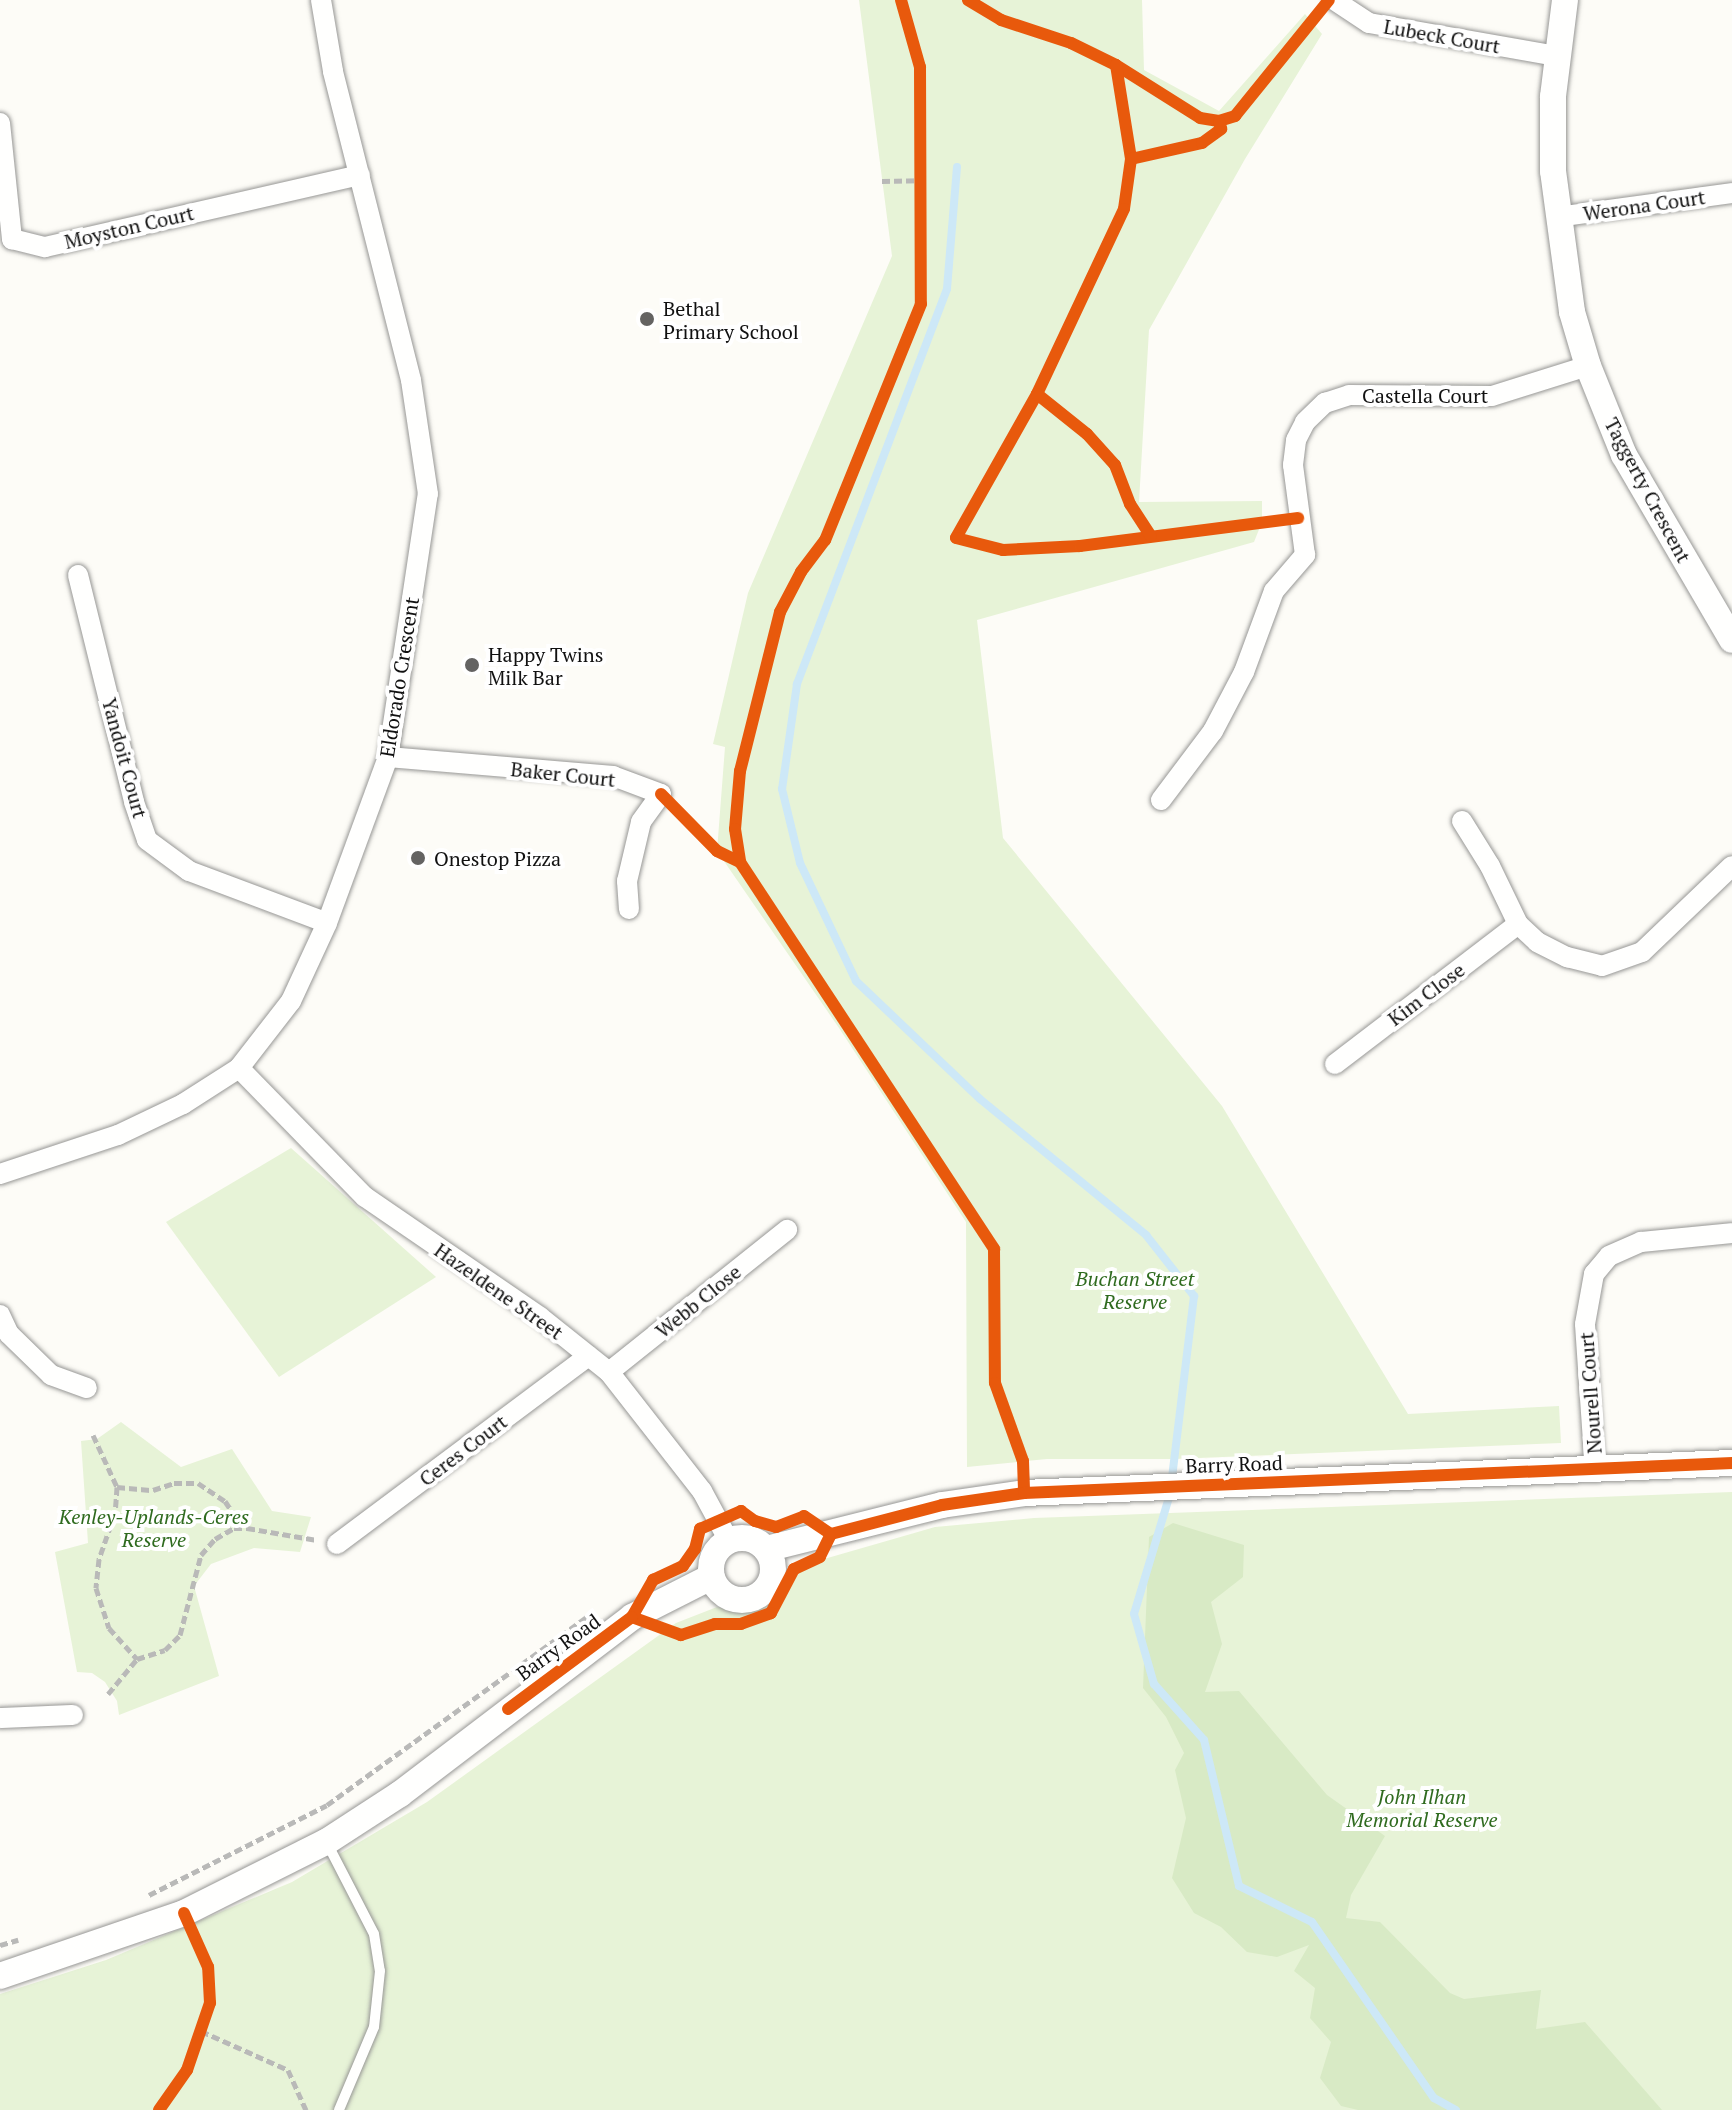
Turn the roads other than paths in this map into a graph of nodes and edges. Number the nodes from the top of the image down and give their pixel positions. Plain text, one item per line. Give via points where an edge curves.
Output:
1 (321, 0) edge
2 (1334, 0) edge
3 (1565, 0) edge
4 (1557, 56) junction
5 (0, 123) edge
6 (360, 175) junction
7 (1732, 193) edge
8 (1557, 217) junction
9 (1588, 366) junction
10 (78, 575) dead end
11 (1732, 640) edge
12 (388, 757) junction
13 (1161, 800) dead end
14 (1462, 821) dead end
15 (1732, 866) edge
16 (629, 909) dead end
17 (327, 923) junction
18 (1518, 924) junction
19 (1335, 1064) dead end
20 (239, 1068) junction
21 (0, 1174) edge
22 (787, 1230) dead end
23 (1732, 1233) edge
24 (0, 1315) edge
25 (588, 1356) junction
26 (609, 1372) junction
27 (87, 1388) dead end
28 (1732, 1463) edge
29 (1643, 1469) junction
30 (1595, 1471) junction
31 (1732, 1473) edge
32 (729, 1541) junction
33 (337, 1544) road end
34 (766, 1549) junction
35 (711, 1577) junction
36 (73, 1715) dead end
37 (0, 1718) edge
38 (326, 1842) junction
39 (0, 1976) edge
40 (339, 2110) edge

1 - 6 street, Eldorado Crescent
2 - 4 street, Lubeck Court via 1369,23
3 - 4 street, Taggerty Crescent
4 - 8 street, Taggerty Crescent via 1552,137
5 - 6 street, Moyston Court via 12,239 45,247
6 - 12 street, Eldorado Crescent via 411,380 428,494
7 - 8 street, Werona Court
8 - 9 street, Taggerty Crescent via 1572,312
9 - 11 street, Taggerty Crescent via 1624,455
9 - 13 street, Castella Court via 1492,396 1349,395 1325,403 1305,422 1293,465 1305,555 1274,591 1244,672 1213,731
10 - 17 street, Yandoit Court via 147,840 189,871
12 - 16 street, Baker Court via 613,776 661,794 641,822 627,881
12 - 17 street, Eldorado Crescent
14 - 18 street
15 - 18 street via 1642,952 1602,966 1537,942
17 - 20 street, Eldorado Crescent via 291,1001
18 - 19 street, Kim Close
20 - 21 street, Eldorado Crescent via 183,1104 118,1135
20 - 25 street, Hazeldene Street via 365,1197
22 - 26 street, Webb Close
23 - 30 street, Nourell Court via 1641,1242 1609,1256 1594,1274 1585,1324
24 - 27 street via 9,1334 51,1375
25 - 26 street, Hazeldene Street
25 - 33 street, Ceres Court
26 - 32 street, Hazeldene Street via 702,1491
28 - 29 street, Barry Road
29 - 30 street, Barry Road
29 - 31 street, Barry Road
30 - 34 street, Barry Road via 1024,1493 942,1505
32 - 34 street via 749,1539
32 - 35 street via 712,1560
34 - 35 street via 771,1578 751,1599 731,1599
35 - 38 street, Barry Road via 632,1617 400,1794
36 - 37 street
38 - 39 street, Barry Road via 184,1913
38 - 40 lane via 374,1934 380,1971 374,2027

